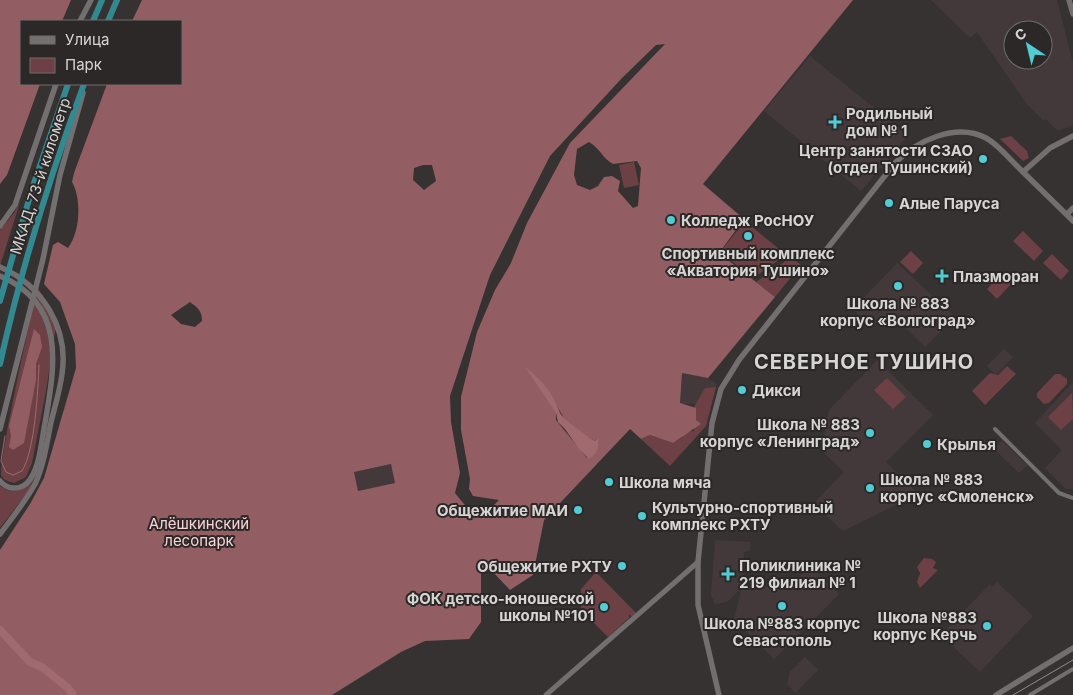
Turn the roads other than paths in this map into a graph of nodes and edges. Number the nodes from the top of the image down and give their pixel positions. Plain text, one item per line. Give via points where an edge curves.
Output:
1 (91, 0) edge
2 (102, 0) edge
3 (117, 0) edge
4 (1070, 0) edge
5 (1073, 14) edge
6 (81, 20) edge
7 (93, 20) edge
8 (108, 20) edge
9 (56, 85) edge
10 (68, 85) edge
11 (85, 85) edge
12 (85, 85) edge
13 (1073, 136) edge
14 (1023, 172) junction
15 (1073, 208) edge
16 (11, 212) junction
17 (1066, 214) junction
18 (1073, 221) edge
19 (0, 222) edge
20 (0, 226) edge
21 (0, 267) edge
22 (0, 276) edge
23 (0, 301) edge
24 (0, 364) edge
25 (0, 429) edge
26 (995, 429) dead end
27 (0, 481) edge
28 (32, 482) junction
29 (1073, 498) edge
30 (0, 534) edge
31 (698, 562) junction
32 (1073, 648) edge
33 (1073, 669) edge
34 (546, 695) edge
35 (719, 695) edge
36 (996, 695) edge
37 (1030, 695) edge

1 - 6 main road
2 - 7 highway
3 - 8 highway
4 - 5 main road
9 - 16 main road
10 - 23 highway, МКАД, 73-й километр
11 - 24 highway, МКАД, 73-й километр via 46,193
12 - 25 main road
13 - 14 main road via 1050,148
14 - 17 main road
14 - 31 main road via 986,138 970,133 951,134 909,150 867,198 739,360 721,388 712,423
15 - 17 main road
16 - 19 main road
16 - 20 main road
17 - 18 main road
21 - 28 main road via 30,285 47,305 63,346 63,367 40,472
22 - 28 main road via 24,291 42,313 52,336 53,366
26 - 29 street via 1059,493
27 - 28 main road via 13,488
28 - 30 main road
31 - 34 street
31 - 35 main road via 698,605
32 - 36 main road
33 - 37 street

